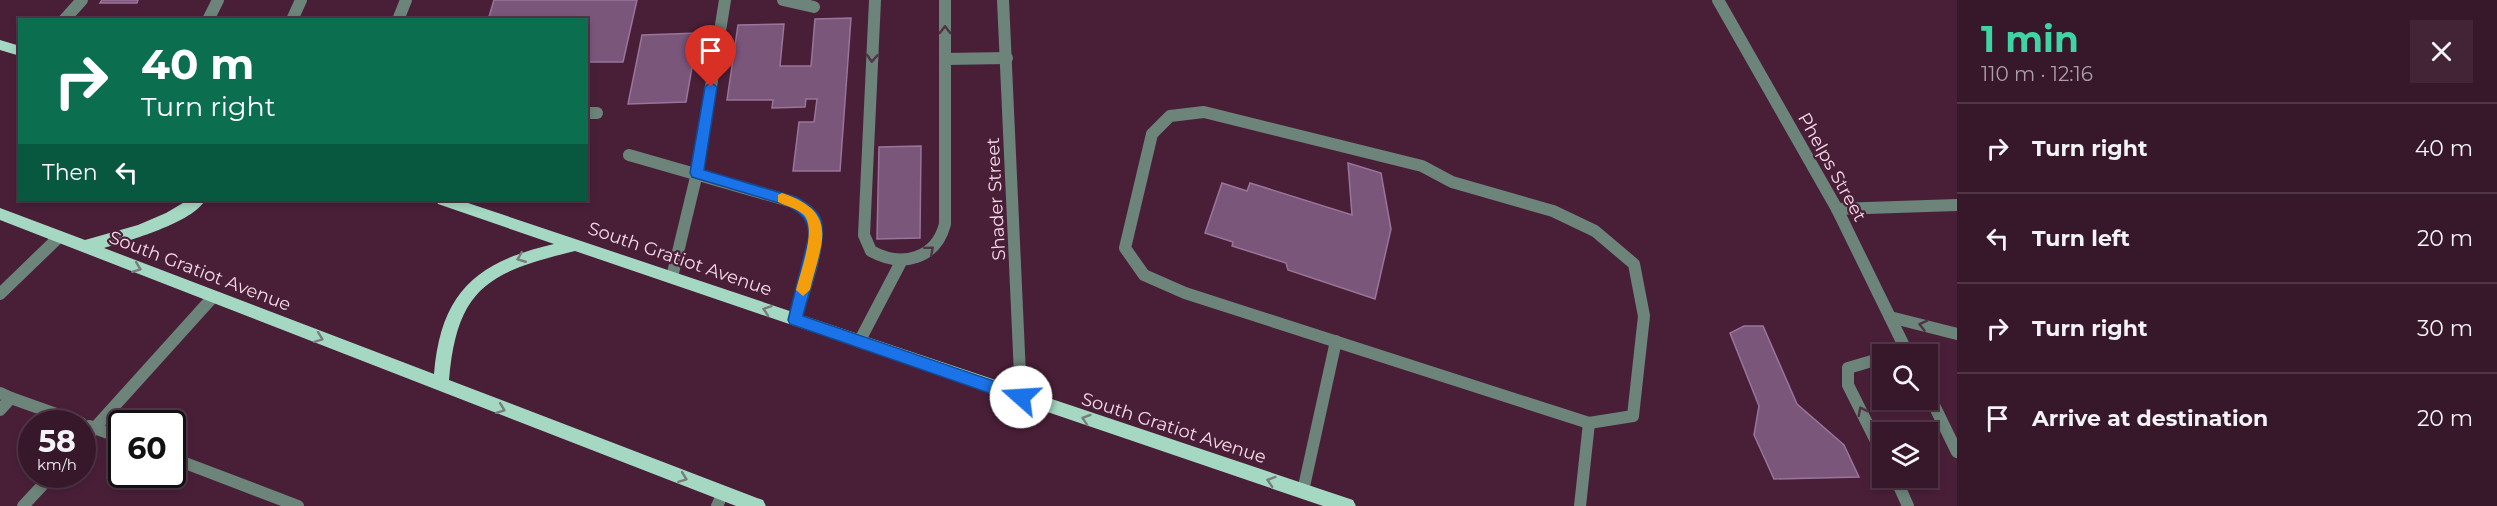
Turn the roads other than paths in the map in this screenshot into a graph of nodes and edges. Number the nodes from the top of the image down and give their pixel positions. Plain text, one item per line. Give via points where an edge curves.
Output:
1 (82, 0) edge
2 (218, 0) edge
3 (301, 0) edge
4 (406, 0) edge
5 (725, 0) edge
6 (783, 0) edge
7 (875, 0) edge
8 (945, 0) edge
9 (1003, 0) edge
10 (1718, 0) edge
11 (814, 7) dead end
12 (66, 18) edge
13 (209, 18) edge
14 (293, 18) edge
15 (399, 18) edge
16 (0, 45) edge
17 (18, 50) edge
18 (1007, 58) junction
19 (945, 60) junction
20 (628, 155) dead end
21 (697, 173) junction
22 (196, 201) edge
23 (446, 201) edge
24 (1957, 205) edge
25 (1837, 209) junction
26 (0, 214) edge
27 (59, 237) junction
28 (578, 245) junction
29 (82, 247) junction
30 (902, 260) junction
31 (672, 277) junction
32 (0, 294) edge
33 (213, 297) junction
34 (1890, 317) junction
35 (795, 320) junction
36 (1957, 334) edge
37 (1336, 341) junction
38 (859, 342) junction
39 (1902, 344) edge
40 (1872, 361) edge
41 (441, 384) junction
42 (5, 396) edge
43 (1021, 397) junction
44 (0, 410) edge
45 (44, 410) edge
46 (1936, 410) edge
47 (96, 415) edge
48 (1588, 423) junction
49 (1872, 433) edge
50 (1957, 452) edge
51 (186, 463) edge
52 (40, 488) edge
53 (1900, 488) edge
54 (1303, 491) junction
55 (720, 500) edge
56 (23, 506) edge
57 (298, 506) edge
58 (757, 506) edge
59 (1347, 506) edge
60 (1580, 506) edge
61 (1908, 506) edge

1 - 12 street
2 - 13 street
3 - 14 street
4 - 15 street
5 - 21 street
6 - 11 street
7 -> 30 street via 864,235 870,249
19 -> 8 street
9 - 18 street, Shader Street
10 - 25 street, Phelps Street
16 - 17 main road
18 - 19 street
18 - 43 street, Shader Street
30 -> 19 street via 929,254 942,238
20 - 21 street
21 - 31 street
21 - 35 street via 794,202 815,221 816,236
22 - 29 main road via 158,224
23 - 28 main road, South Gratiot Avenue
24 - 25 street
25 - 34 street, Phelps Street
26 - 27 main road, South Gratiot Avenue
27 - 29 main road, South Gratiot Avenue
27 - 32 street
28 - 31 main road, South Gratiot Avenue
28 -> 41 main road via 531,254 478,282 458,304 447,330 441,356
29 -> 33 main road, South Gratiot Avenue
30 - 38 street
35 -> 31 main road, South Gratiot Avenue
33 -> 41 main road, South Gratiot Avenue
33 - 47 street
36 -> 34 street
34 - 39 street, Phelps Street
35 - 38 main road, South Gratiot Avenue
37 - 48 street
37 - 48 street via 1185,293 1144,275 1125,248 1152,134 1170,116 1204,112 1422,166 1452,182 1553,211 1596,231 1634,264 1644,316 1633,416
37 - 54 street
38 - 43 main road, South Gratiot Avenue
49 -> 40 street via 1848,385 1848,368
41 -> 55 main road, South Gratiot Avenue
42 - 44 street
42 - 45 street
54 -> 43 main road, South Gratiot Avenue
46 - 50 street
48 - 60 street
51 - 57 street
52 - 56 street
53 - 61 street
54 - 59 main road, South Gratiot Avenue
55 - 58 main road, South Gratiot Avenue

